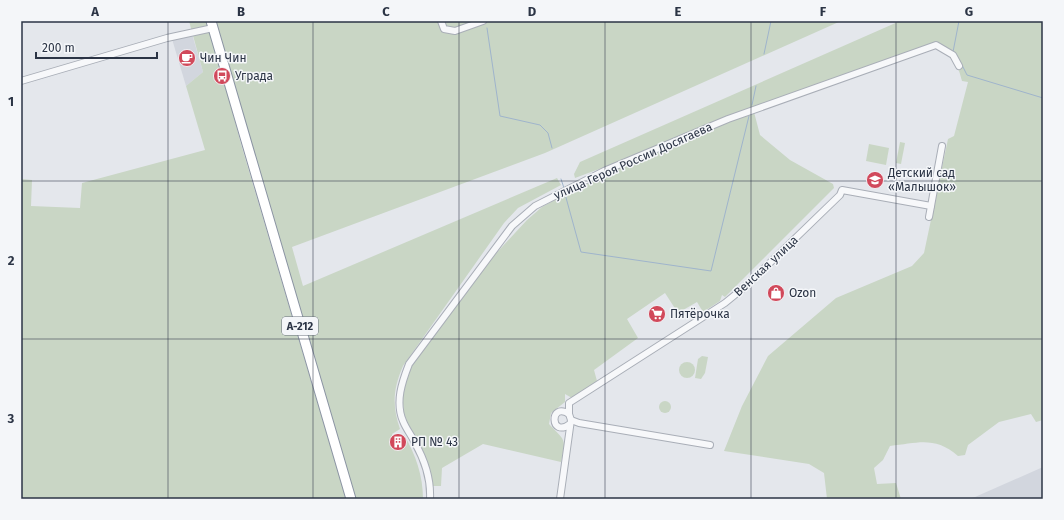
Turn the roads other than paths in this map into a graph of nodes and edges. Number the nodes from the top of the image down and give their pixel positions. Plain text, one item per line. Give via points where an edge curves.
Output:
1 (441, 21) edge
2 (484, 21) edge
3 (212, 24) edge
4 (959, 66) dead end
5 (21, 81) edge
6 (942, 146) dead end
7 (931, 206) junction
8 (929, 217) dead end
9 (570, 420) junction
10 (710, 445) dead end
11 (351, 499) edge
12 (430, 499) edge
13 (560, 499) edge

1 - 2 street via 444,29 455,31
3 - 5 street
3 - 11 highway, А-212
4 - 12 street, улица Героя России Досягаева via 953,55 936,45 728,119 604,171 535,206 512,226 409,364 402,381 400,395 403,421 426,469
6 - 7 street
7 - 8 street
7 - 9 street, Венская улица via 842,190 810,225 725,303 569,403
9 - 10 street via 578,424
9 - 13 street

